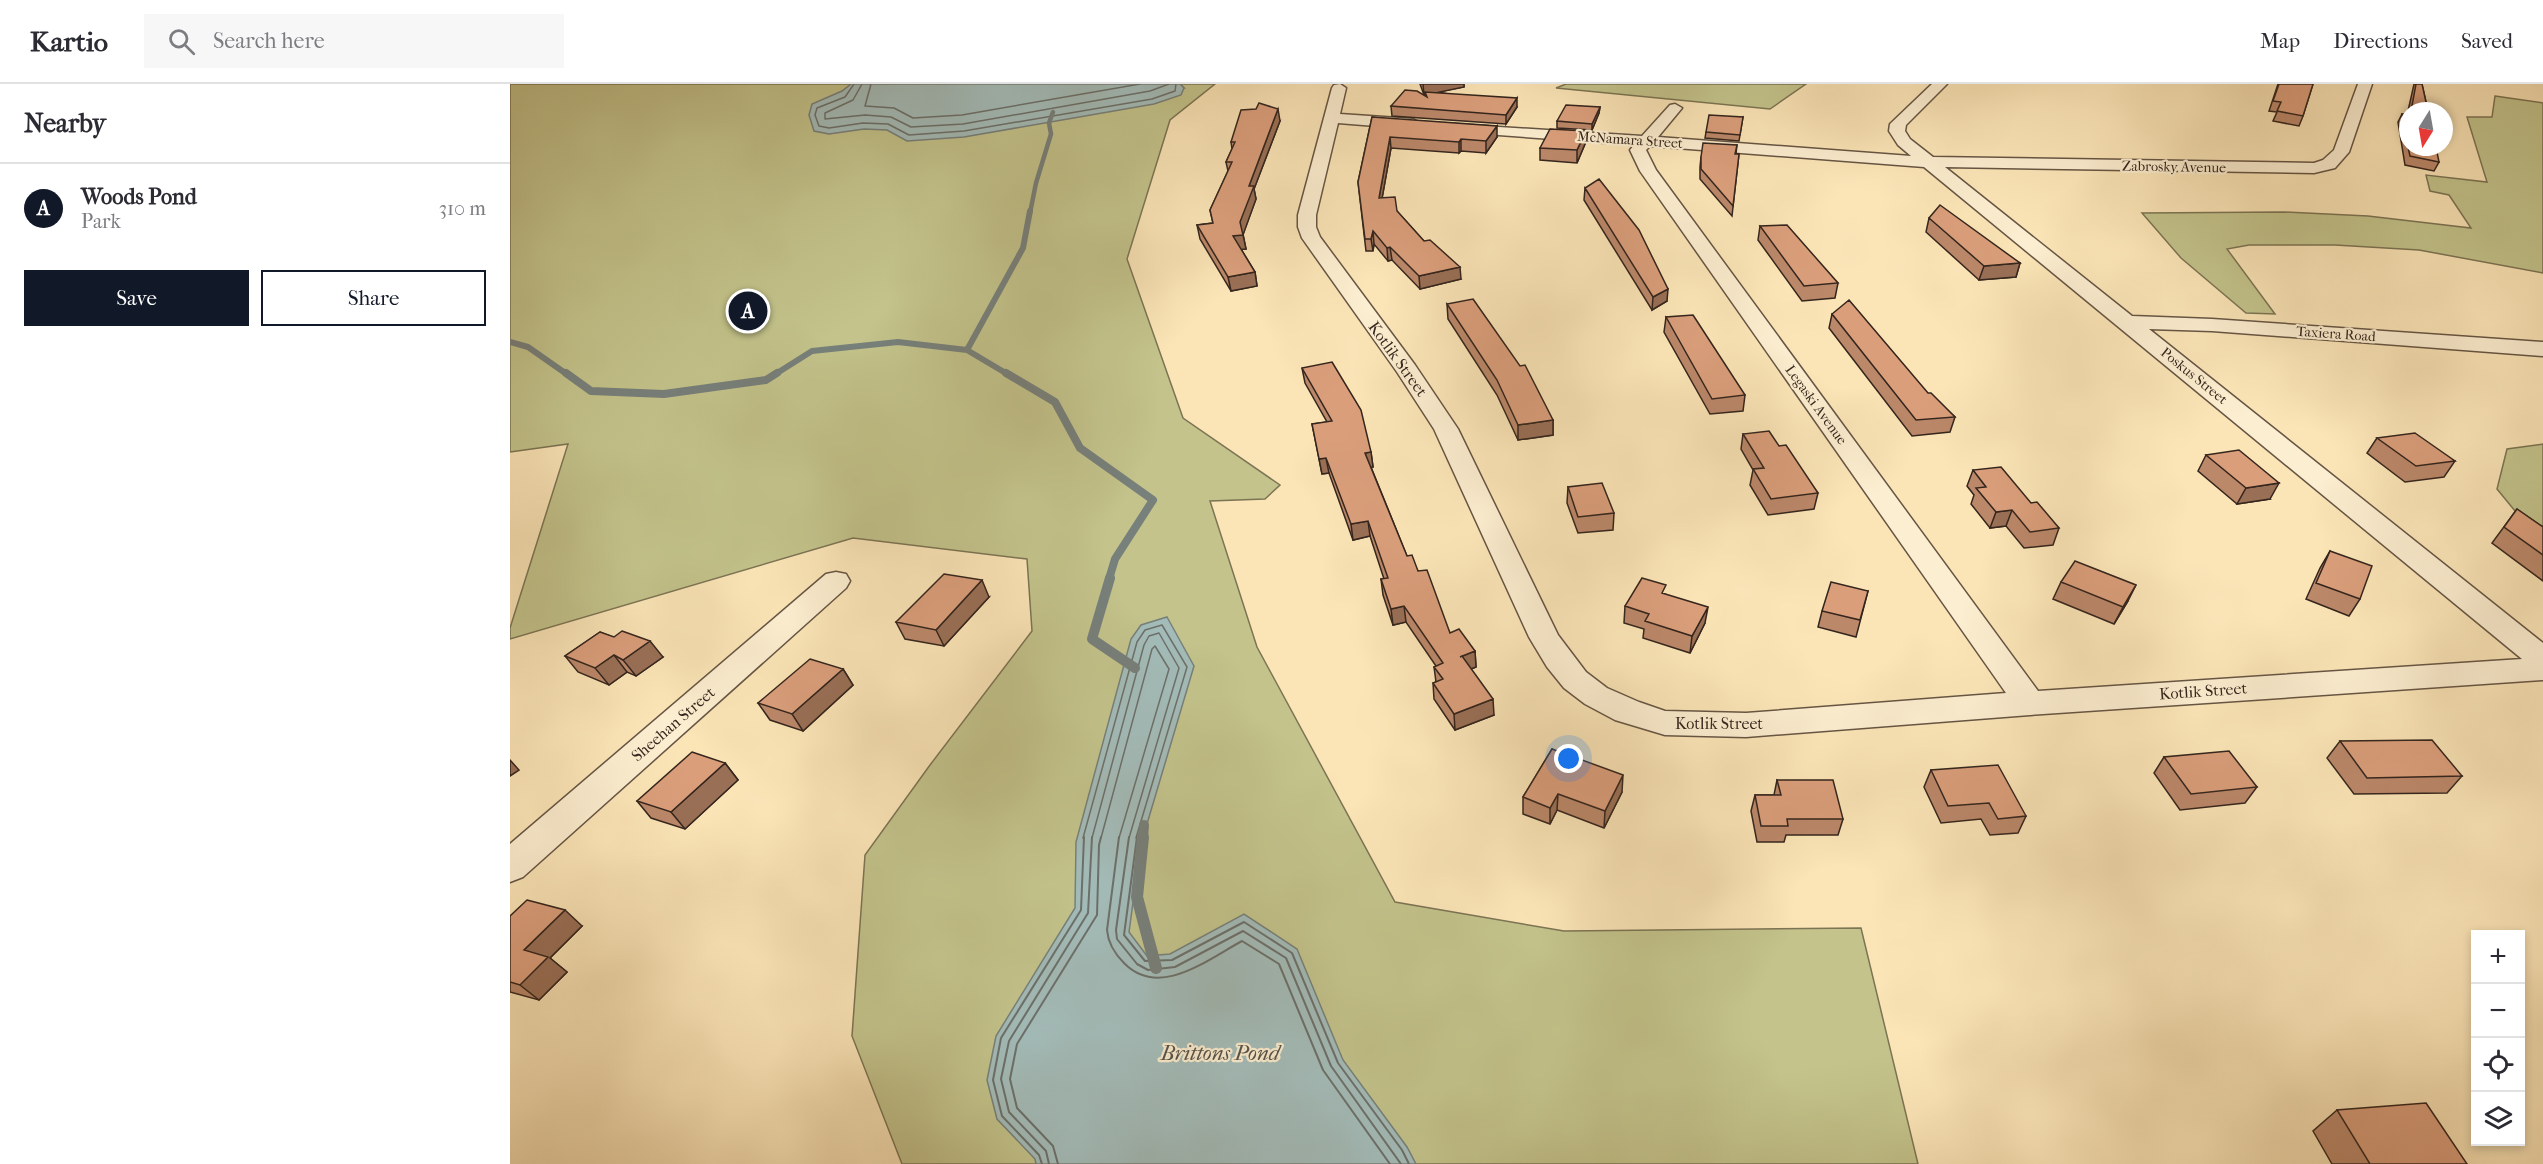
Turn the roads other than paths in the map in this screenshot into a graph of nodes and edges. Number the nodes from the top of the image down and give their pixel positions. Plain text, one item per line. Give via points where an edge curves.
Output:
1 (1940, 84) edge
2 (2365, 84) edge
3 (1339, 88) dead end
4 (1674, 108) dead end
5 (1332, 118) junction
6 (1645, 141) junction
7 (1928, 162) junction
8 (2355, 316) dead end
9 (2129, 322) junction
10 (2375, 337) junction
11 (2543, 349) edge
12 (836, 582) dead end
13 (2543, 660) edge
14 (2543, 669) edge
15 (2030, 703) junction
16 (510, 866) edge

1 - 7 street, Poskus Street via 1899,124 1897,131
2 - 7 street, Zabrosky Avenue via 2341,152 2329,164 2314,168
3 - 5 street, Kotlik Street
4 - 6 street
5 - 6 street, McNamara Street
5 - 15 street, Kotlik Street via 1307,215 1311,238 1446,429 1544,637 1575,680 1627,711 1665,723 1704,726
6 - 7 street, McNamara Street
6 - 15 street, Legaski Avenue via 1638,150 1648,171
7 - 9 street, Poskus Street
8 - 10 street
9 - 10 street, Taxiera Road
9 - 13 street, Poskus Street
10 - 11 street, Taxiera Road
12 - 16 street, Sheehan Street
14 - 15 street, Kotlik Street

